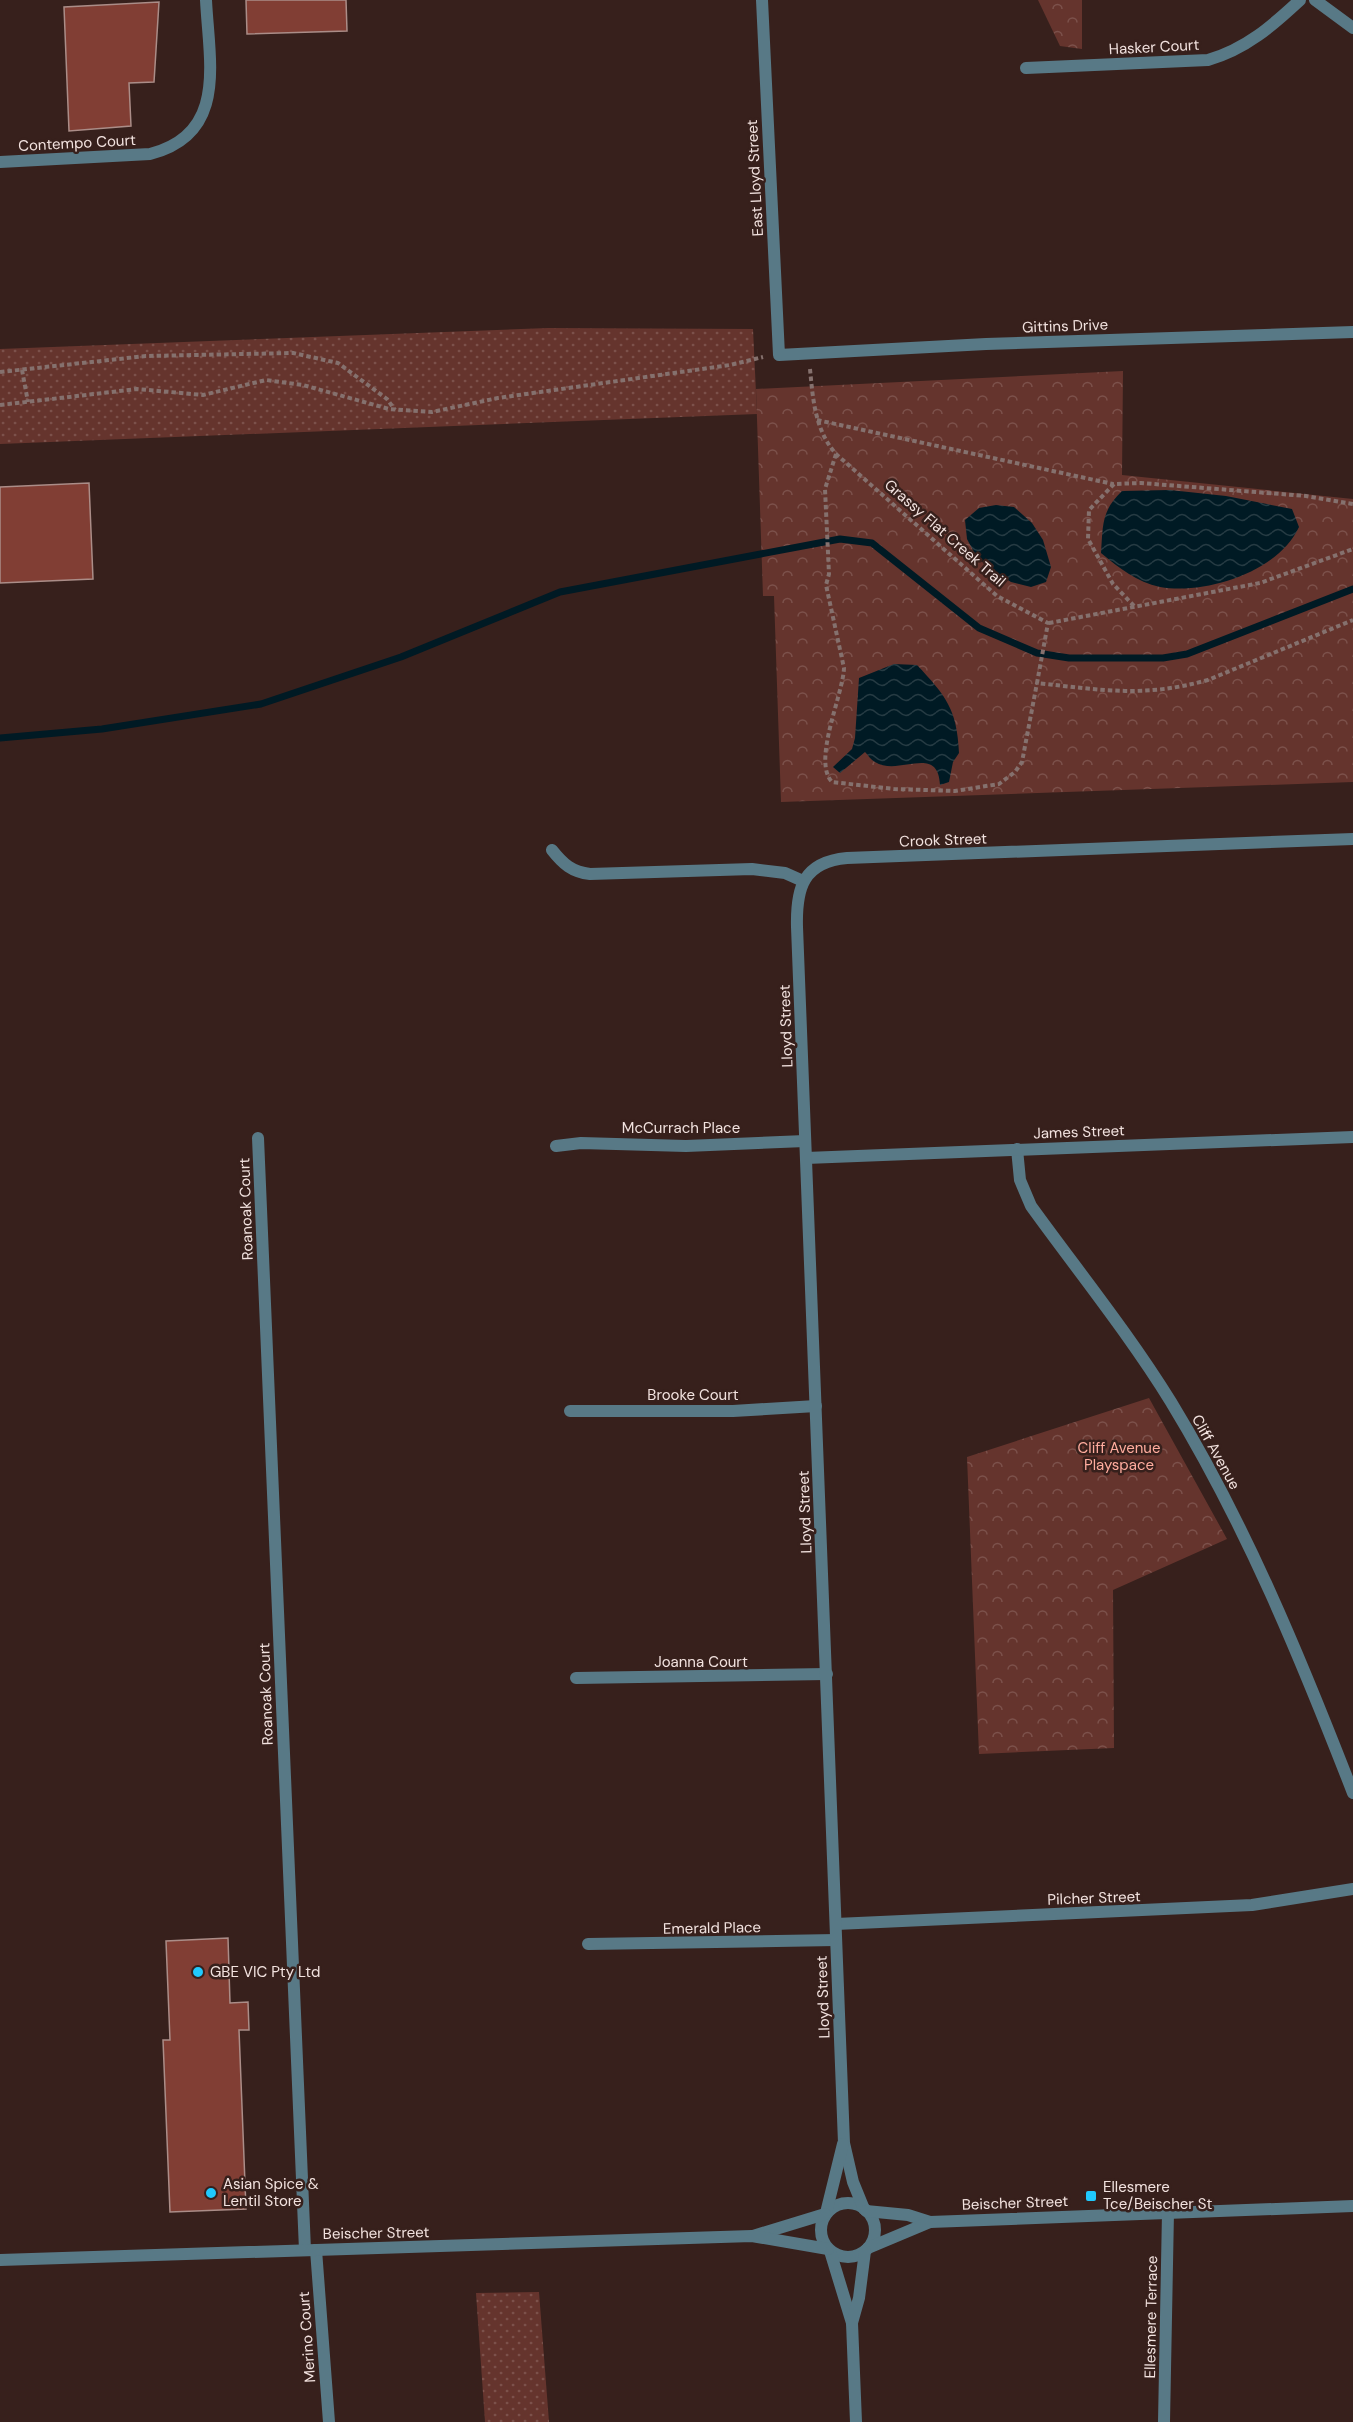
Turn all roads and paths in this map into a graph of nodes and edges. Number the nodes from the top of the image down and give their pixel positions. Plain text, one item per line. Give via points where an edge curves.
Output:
1 (206, 0) edge
2 (762, 0) edge
3 (1300, 0) edge
4 (1315, 0) edge
5 (1353, 28) edge
6 (1026, 68) dead end
7 (0, 162) edge
8 (1353, 332) edge
9 (809, 354) junction
10 (778, 356) junction
11 (21, 370) junction
12 (0, 372) edge
13 (28, 402) junction
14 (0, 405) edge
15 (395, 410) junction
16 (817, 420) junction
17 (836, 454) junction
18 (1114, 484) junction
19 (1353, 504) edge
20 (1353, 549) edge
21 (1134, 606) junction
22 (1353, 620) edge
23 (1048, 623) junction
24 (1037, 683) junction
25 (1353, 839) edge
26 (552, 850) dead end
27 (803, 881) junction
28 (1353, 1137) edge
29 (258, 1138) dead end
30 (805, 1142) junction
31 (556, 1146) dead end
32 (1017, 1149) junction
33 (806, 1158) junction
34 (816, 1406) junction
35 (570, 1411) dead end
36 (827, 1674) junction
37 (576, 1678) dead end
38 (1353, 1792) edge
39 (1353, 1889) edge
40 (836, 1924) junction
41 (836, 1940) junction
42 (588, 1944) dead end
43 (843, 2143) junction
44 (1353, 2206) edge
45 (865, 2210) junction
46 (1168, 2212) junction
47 (825, 2213) junction
48 (930, 2222) junction
49 (752, 2236) junction
50 (867, 2249) junction
51 (310, 2250) junction
52 (829, 2250) junction
53 (0, 2260) edge
54 (852, 2323) junction
55 (329, 2422) edge
56 (856, 2422) edge
57 (1164, 2422) edge

1 - 7 street, Contempo Court via 209,90 201,121 191,133 165,150 150,154
2 - 10 street, East Lloyd Street
3 - 6 street, Hasker Court via 1254,39 1208,60
4 - 5 street
8 - 9 street, Gittins Drive
9 - 10 street, Gittins Drive
9 - 16 path, Grassy Flat Creek Trail
10 - 15 path via 498,398 439,411
11 - 12 path
11 - 13 path
11 - 15 path via 146,356 293,353 338,363 387,399
13 - 14 path
13 - 15 path via 137,388 203,395 251,382 273,381 303,385
16 - 17 path, Grassy Flat Creek Trail
16 - 18 path
17 - 23 path, Grassy Flat Creek Trail via 997,596
17 - 24 path via 825,489 829,574 826,585 844,674 826,750 827,777 832,782 945,792 999,784 1022,762
18 - 19 path via 1306,496
18 - 21 path via 1089,510 1088,539 1113,584
20 - 21 path via 1260,584
21 - 23 path
22 - 24 path via 1183,687 1130,693
23 - 24 path
25 - 27 street, Crook Street via 847,858 814,868
26 - 27 street via 567,867 590,874 758,870 785,873
27 - 30 street, Lloyd Street via 797,912
28 - 32 street, James Street
29 - 51 street, Roanoak Court
30 - 31 street, McCurrach Place
30 - 33 street, Lloyd Street
32 - 33 street, James Street
32 - 38 street, Cliff Avenue via 1020,1180 1031,1206 1156,1378 1240,1526
33 - 34 street, Lloyd Street
34 - 35 street, Brooke Court via 733,1411
34 - 36 street, Lloyd Street
36 - 37 street, Joanna Court
36 - 40 street, Lloyd Street
39 - 40 street, Pilcher Street via 1229,1907
40 - 41 street, Lloyd Street
41 - 42 street, Emerald Place
41 - 43 street, Lloyd Street
43 - 45 street, Lloyd Street
43 - 47 street, Lloyd Street
44 - 46 street, Beischer Street
45 - 47 street via 846,2203
45 - 48 street, Beischer Street
45 - 50 street via 875,2228
46 - 48 street, Beischer Street
46 - 57 street, Ellesmere Terrace
47 - 49 street, Beischer Street
47 - 52 street via 821,2232
48 - 50 street, Beischer Street
49 - 51 street, Beischer Street
49 - 52 street, Beischer Street
50 - 52 street via 850,2257
50 - 54 street
51 - 53 street, Beischer Street
51 - 55 street, Merino Court
52 - 54 street
54 - 56 street

